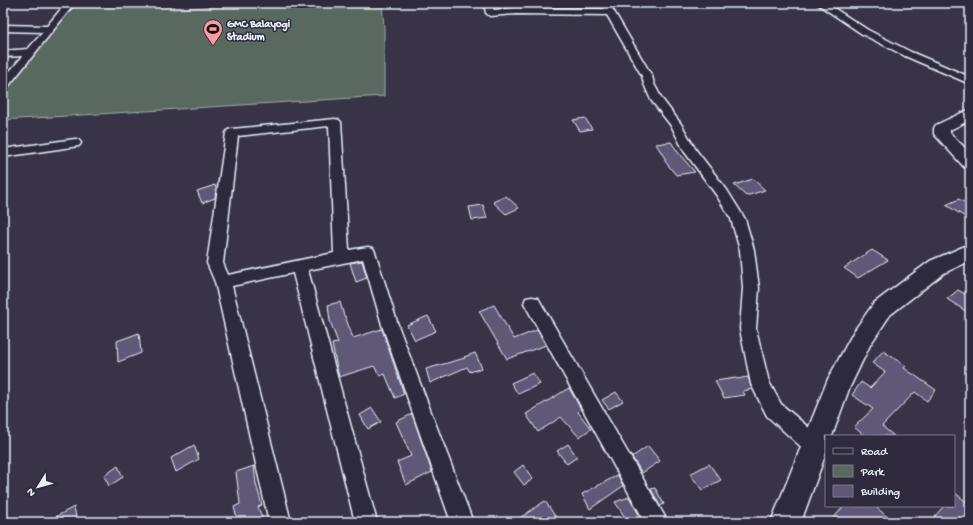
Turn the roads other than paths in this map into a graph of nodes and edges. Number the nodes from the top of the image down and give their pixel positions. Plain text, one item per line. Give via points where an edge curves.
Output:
1 (71, 3) edge
2 (488, 3) edge
3 (820, 3) edge
4 (607, 7) edge
5 (3, 28) edge
6 (50, 29) junction
7 (31, 52) junction
8 (3, 54) edge
9 (970, 80) edge
10 (3, 86) edge
11 (970, 114) edge
12 (75, 143) dead end
13 (3, 153) edge
14 (970, 163) edge
15 (970, 252) edge
16 (342, 257) junction
17 (299, 266) junction
18 (223, 282) junction
19 (532, 303) dead end
20 (815, 446) junction
21 (280, 522) edge
22 (366, 522) edge
23 (462, 522) edge
24 (657, 522) edge
25 (786, 522) edge

1 - 6 street
2 - 4 street via 490,13
3 - 9 street via 865,32 908,54
4 - 20 street via 690,152 738,219 747,250 751,288 748,329 760,384 774,410
5 - 6 street
6 - 7 street
7 - 8 street
7 - 10 street
11 - 14 main road via 942,128 942,134
12 - 13 street
15 - 20 main road via 937,267 882,309 862,338 837,387
16 - 17 street
16 - 18 street via 335,122 232,133 215,263
16 - 23 street via 368,252 391,328
17 - 18 street
17 - 22 street
18 - 21 street
19 - 24 street
20 - 25 main road

